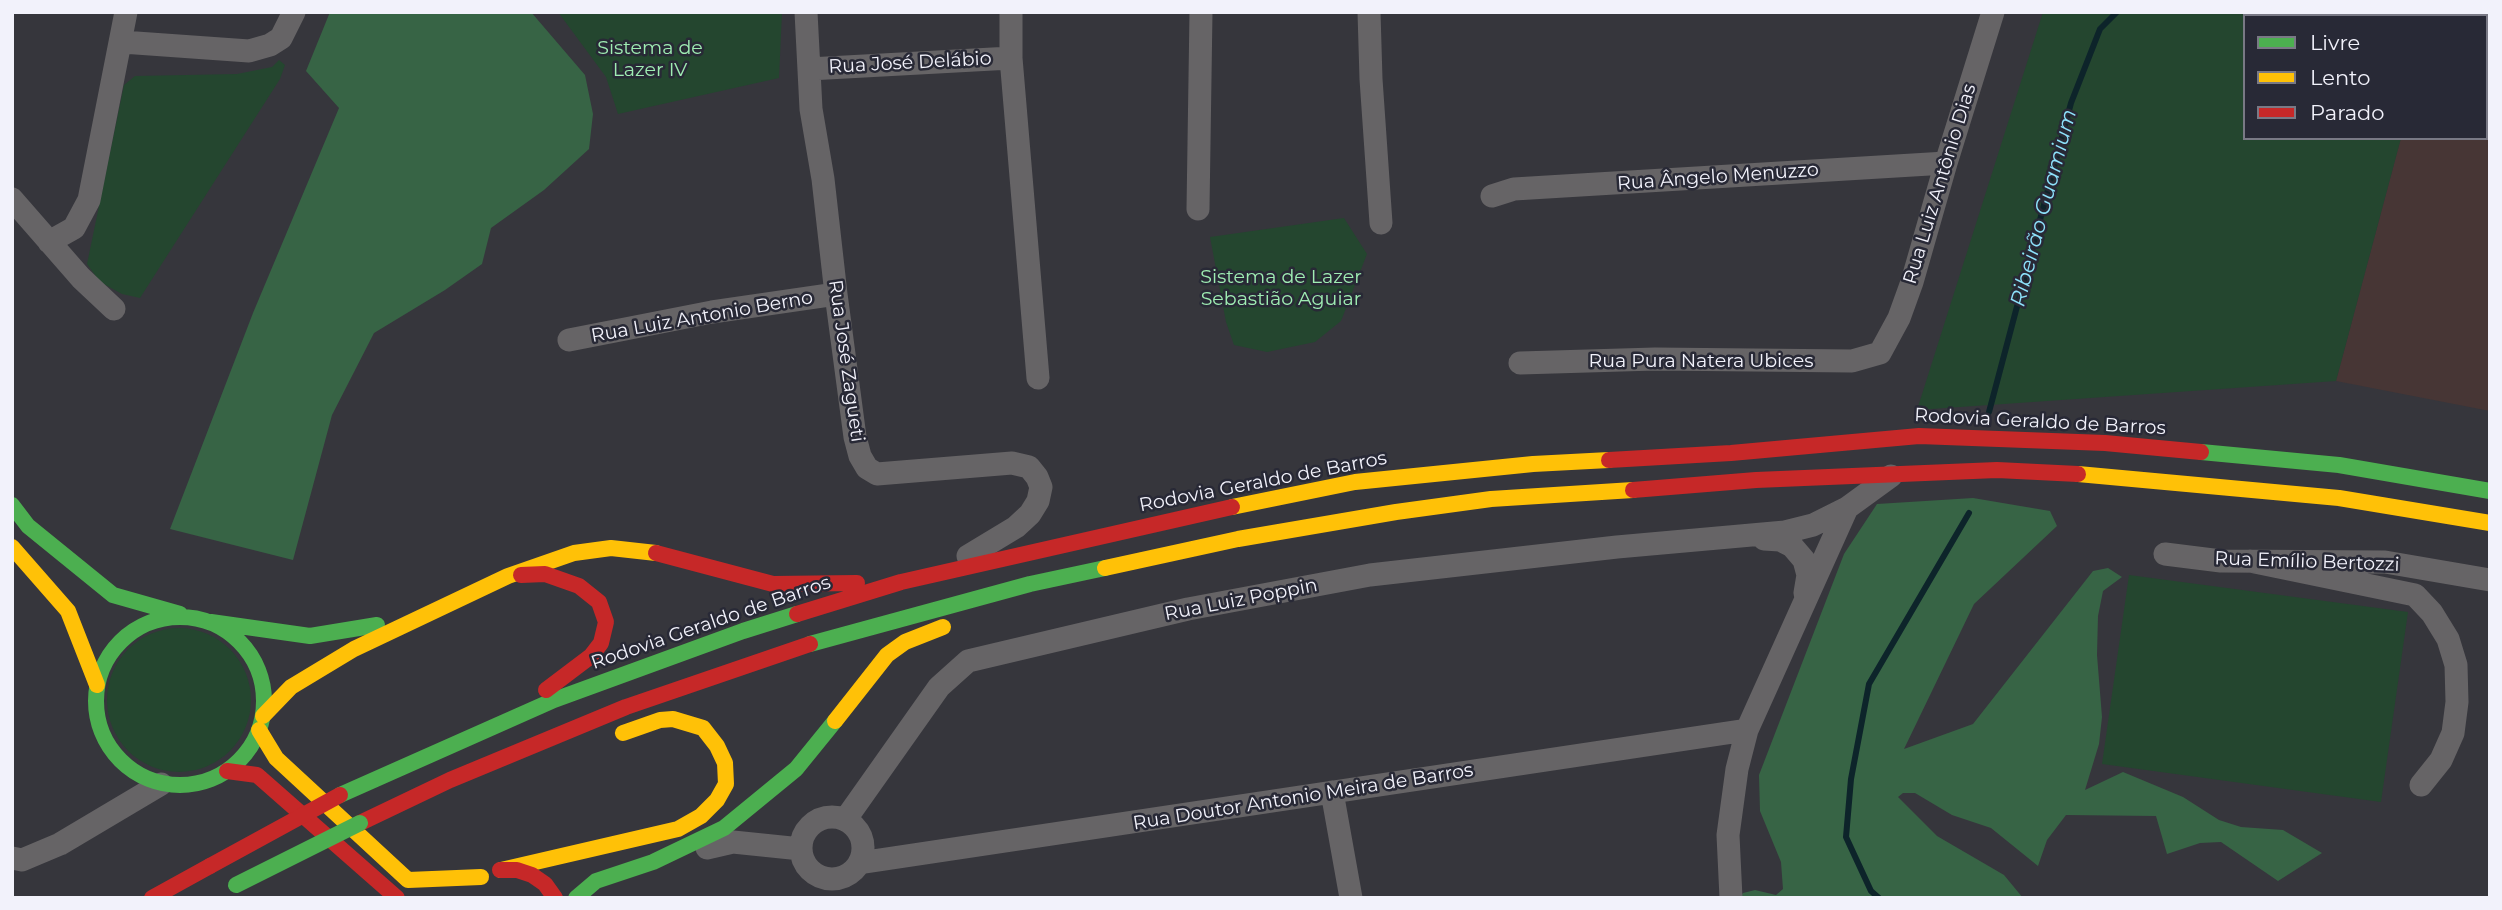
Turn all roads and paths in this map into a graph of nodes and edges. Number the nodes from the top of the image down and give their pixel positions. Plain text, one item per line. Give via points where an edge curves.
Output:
1 (126, 12) edge
2 (294, 12) edge
3 (806, 12) edge
4 (1011, 12) edge
5 (1201, 12) edge
6 (1370, 12) edge
7 (1993, 12) edge
8 (122, 42) junction
9 (1011, 58) junction
10 (809, 69) junction
11 (1946, 163) junction
12 (1492, 195) dead end
13 (12, 199) edge
14 (1198, 209) dead end
15 (1381, 223) dead end
16 (50, 242) junction
17 (836, 294) junction
18 (114, 309) dead end
19 (569, 340) dead end
20 (1880, 353) joint
21 (1520, 363) dead end
22 (1038, 378) dead end
23 (1892, 475) junction
24 (2490, 491) edge
25 (12, 505) edge
26 (1847, 508) junction
27 (2490, 523) edge
28 (1719, 539) junction
29 (12, 547) edge
30 (1191, 550) junction
31 (2165, 554) dead end
32 (2250, 561) junction
33 (941, 572) junction
34 (508, 576) junction
35 (2490, 580) edge
36 (901, 582) junction
37 (1802, 609) junction
38 (990, 612) dead end
39 (191, 617) junction
40 (417, 618) junction
41 (211, 622) junction
42 (954, 624) dead end
43 (97, 685) junction
44 (261, 723) junction
45 (1746, 730) junction
46 (608, 738) dead end
47 (531, 764) dead end
48 (403, 768) junction
49 (227, 771) junction
50 (161, 783) junction
51 (2421, 785) dead end
52 (1332, 792) junction
53 (845, 820) junction
54 (361, 822) junction
55 (800, 849) junction
56 (12, 858) edge
57 (653, 862) junction
58 (859, 863) junction
59 (501, 870) junction
60 (481, 877) junction
61 (230, 888) dead end
62 (824, 888) edge
63 (152, 898) edge
64 (397, 898) edge
65 (461, 898) edge
66 (555, 898) edge
67 (576, 898) edge
68 (1351, 898) edge
69 (1731, 898) edge

1 - 8 street
2 - 8 street via 281,38 249,51
3 - 10 street, Rua José Zagueti
4 - 9 street
5 - 14 street
6 - 15 street
7 - 11 street, Rua Luiz Antônio Dias
8 - 16 street via 89,200 74,228
9 - 10 street, Rua José Delábio
9 - 22 street
10 - 17 street, Rua José Zagueti
11 - 12 street, Rua Ângelo Menuzzo via 1514,189
11 - 20 street, Rua Luiz Antônio Dias via 1912,282
13 - 16 street
16 - 18 street
17 - 19 street, Rua Luiz Antonio Berno
17 - 33 street, Rua José Zagueti via 855,438 867,468 877,474 1012,463 1029,467 1037,477 1041,488 1030,514
20 - 21 street, Rua Pura Natera Ubices via 1852,361
23 - 26 street, Rua Luiz Poppin
23 - 27 main road via 1997,470 2107,475 2339,498
23 - 30 main road via 1491,499
24 - 33 main road, Rodovia Geraldo de Barros via 2339,465 2105,443 1919,436 1355,482
25 - 39 main road via 60,554 113,594
26 - 28 street, Rua Luiz Poppin via 1785,532
26 - 37 street
28 - 37 street, Rua Luiz Poppin via 1780,540 1792,546 1808,575
28 - 53 street, Rua Luiz Poppin via 1370,575 1188,609 968,661 939,687
29 - 43 main road via 68,611
30 - 38 main road via 1120,576
30 - 54 main road via 1030,584 814,643 626,707 450,779
31 - 32 street, Rua Emílio Bertozzi
32 - 35 street, Rua Emílio Bertozzi via 2385,562
32 - 51 street via 2415,595 2432,613 2448,639 2456,665 2457,702 2453,733 2441,760
33 - 36 main road, Rodovia Geraldo de Barros
34 - 36 main road via 574,553 611,548 647,551 773,584
34 - 40 main road
34 - 48 main road via 545,574 579,586 599,602 606,622 601,643 554,685
36 - 48 main road, Rodovia Geraldo de Barros via 743,631 567,696
37 - 45 street
39 - 41 main road
39 - 43 main road via 149,622 131,633 103,665
40 - 41 main road via 310,636
40 - 44 main road via 314,671 291,687
41 - 44 main road via 235,637 254,660 264,697
42 - 57 main road via 905,642 887,655 796,769 723,828
43 - 50 main road via 97,718 109,748 123,764
44 - 49 main road via 256,743
44 - 60 main road via 276,758 408,880
45 - 52 street, Rua Doutor Antonio Meira de Barros
45 - 69 street via 1728,835
46 - 59 main road via 660,720 692,723 703,728 717,746 725,763 726,784 701,816 678,829
47 - 54 main road
48 - 63 main road, Rodovia Geraldo de Barros, bridge via 340,795
49 - 50 main road via 186,785
49 - 64 main road via 257,775
50 - 56 street via 60,844 22,860
52 - 58 street, Rua Doutor Antonio Meira de Barros
52 - 68 street
53 - 55 street via 815,822 807,829
53 - 58 street via 863,843
54 - 61 main road, bridge
55 - 57 street via 733,842
55 - 62 street
57 - 67 main road via 596,881
58 - 62 street
59 - 60 main road
59 - 66 main road via 532,875
60 - 65 main road

